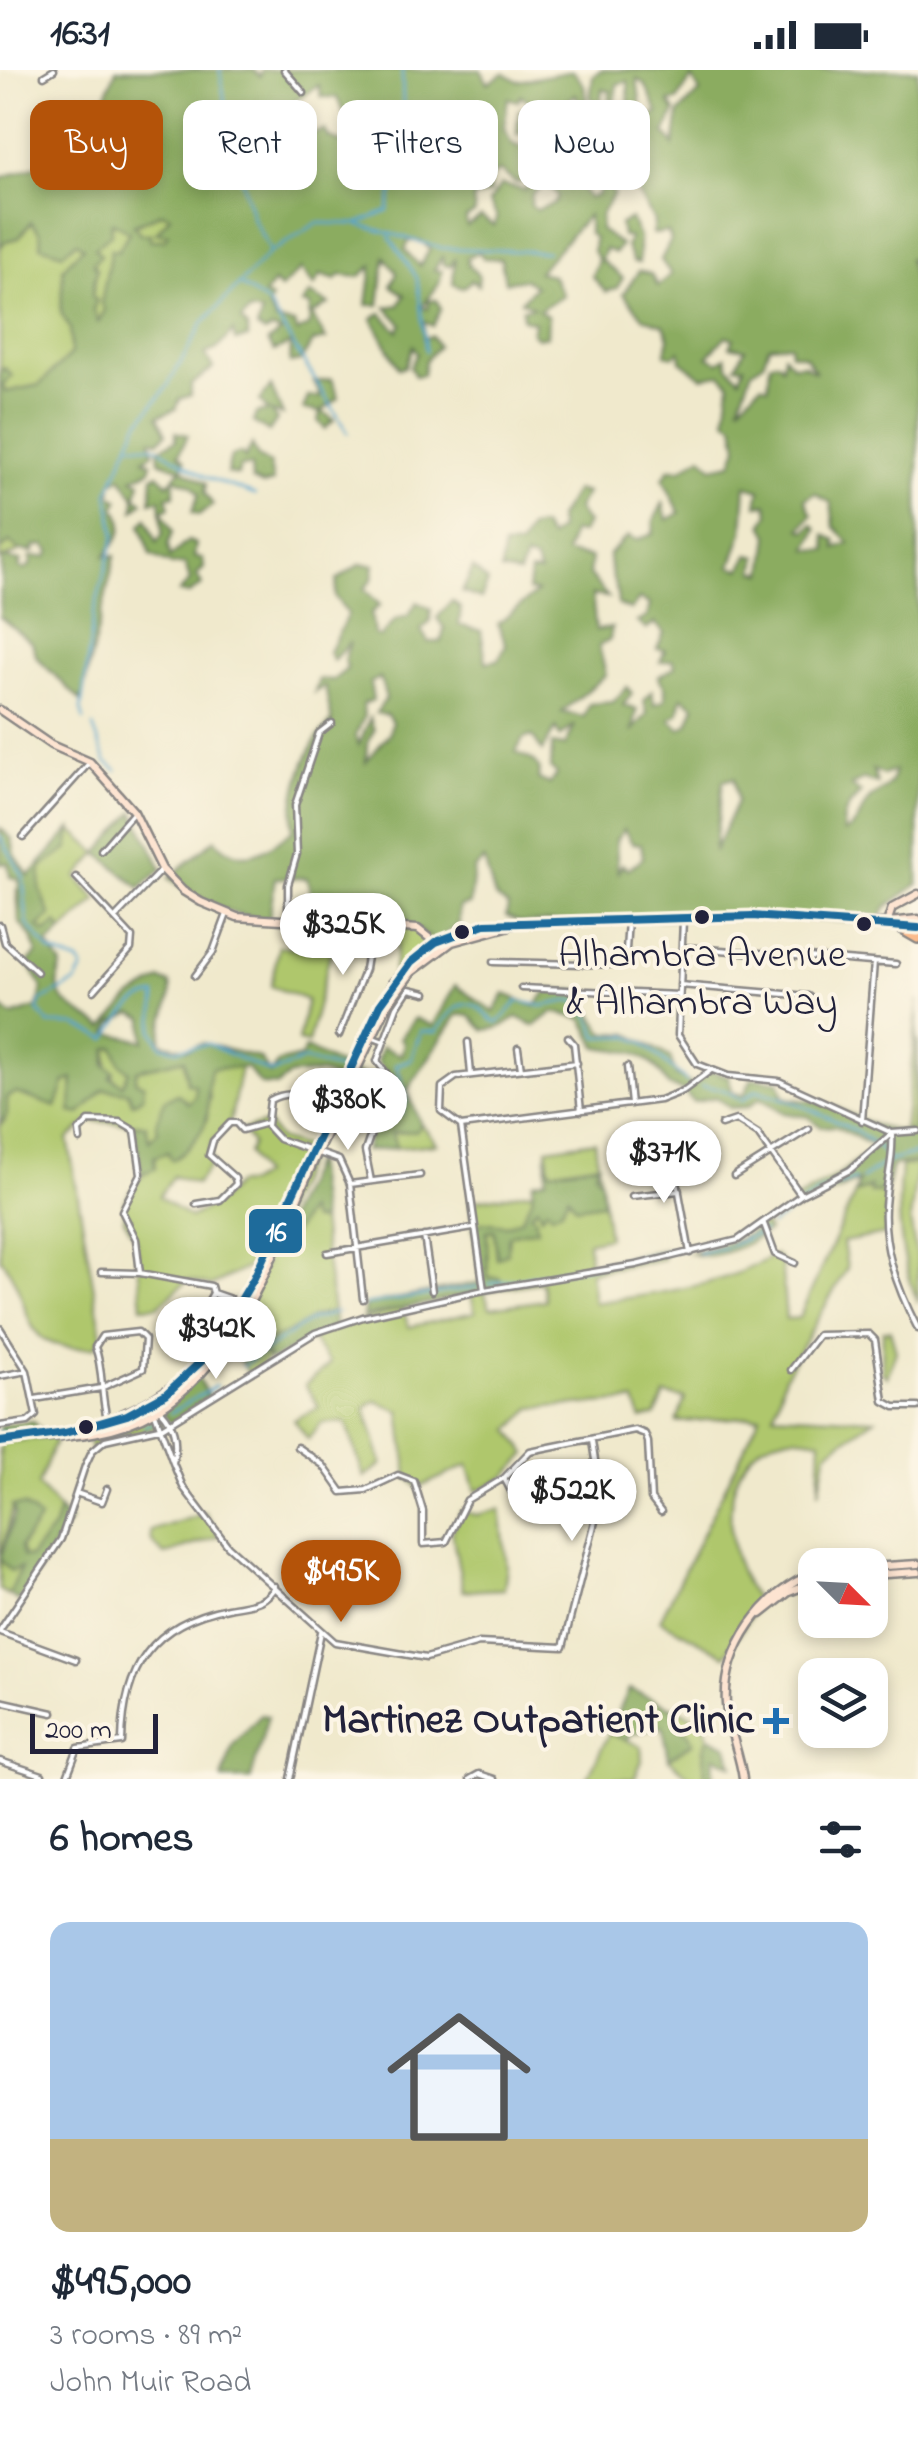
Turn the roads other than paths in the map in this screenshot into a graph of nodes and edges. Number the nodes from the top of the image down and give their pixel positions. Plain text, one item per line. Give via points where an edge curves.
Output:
1 (54, 70) edge
2 (284, 70) edge
3 (44, 76) dead end
4 (304, 93) dead end
5 (0, 710) edge
6 (332, 722) dead end
7 (90, 762) junction
8 (134, 812) junction
9 (22, 837) dead end
10 (101, 850) dead end
11 (162, 869) junction
12 (76, 877) dead end
13 (918, 894) edge
14 (897, 904) junction
15 (227, 914) junction
16 (116, 918) junction
17 (918, 919) edge
18 (628, 920) junction
19 (683, 920) junction
20 (288, 921) junction
21 (888, 923) junction
22 (901, 923) junction
23 (0, 925) edge
24 (372, 926) junction
25 (918, 928) edge
26 (918, 938) edge
27 (438, 945) junction
28 (682, 947) junction
29 (493, 962) dead end
30 (874, 962) junction
31 (896, 964) dead end
32 (37, 972) dead end
33 (195, 976) dead end
34 (680, 985) junction
35 (521, 988) dead end
36 (94, 991) dead end
37 (426, 992) dead end
38 (679, 995) junction
39 (813, 1000) dead end
40 (339, 1035) dead end
41 (369, 1036) junction
42 (568, 1037) dead end
43 (384, 1042) junction
44 (468, 1042) dead end
45 (518, 1048) dead end
46 (577, 1063) junction
47 (628, 1067) dead end
48 (521, 1068) junction
49 (710, 1072) junction
50 (471, 1074) junction
51 (390, 1099) dead end
52 (316, 1101) dead end
53 (632, 1104) junction
54 (580, 1111) junction
55 (862, 1121) junction
56 (266, 1122) junction
57 (721, 1125) dead end
58 (461, 1126) junction
59 (372, 1128) dead end
60 (809, 1129) dead end
61 (918, 1131) edge
62 (892, 1133) junction
63 (80, 1140) dead end
64 (315, 1150) junction
65 (769, 1150) junction
66 (620, 1157) dead end
67 (420, 1175) dead end
68 (734, 1176) dead end
69 (371, 1182) junction
70 (350, 1184) junction
71 (679, 1191) junction
72 (801, 1195) junction
73 (632, 1196) dead end
74 (196, 1204) dead end
75 (764, 1224) junction
76 (473, 1228) junction
77 (424, 1236) junction
78 (356, 1250) junction
79 (327, 1253) dead end
80 (690, 1253) junction
81 (795, 1263) dead end
82 (102, 1272) dead end
83 (140, 1273) junction
84 (484, 1290) junction
85 (432, 1291) dead end
86 (213, 1293) junction
87 (363, 1300) dead end
88 (243, 1308) junction
89 (0, 1328) edge
90 (918, 1328) edge
91 (168, 1346) dead end
92 (791, 1370) dead end
93 (27, 1371) junction
94 (0, 1376) edge
95 (101, 1388) junction
96 (35, 1399) junction
97 (152, 1402) junction
98 (918, 1407) edge
99 (157, 1410) junction
100 (170, 1423) junction
101 (109, 1425) junction
102 (0, 1426) edge
103 (163, 1427) junction
104 (592, 1441) junction
105 (0, 1442) edge
106 (297, 1447) dead end
107 (173, 1462) junction
108 (504, 1478) junction
109 (107, 1489) dead end
110 (512, 1493) dead end
111 (79, 1494) junction
112 (661, 1512) dead end
113 (918, 1564) edge
114 (888, 1566) edge
115 (918, 1572) edge
116 (888, 1574) edge
117 (798, 1580) edge
118 (275, 1586) junction
119 (798, 1588) edge
120 (760, 1614) junction
121 (0, 1631) edge
122 (321, 1632) junction
123 (76, 1660) dead end
124 (0, 1700) edge
125 (53, 1713) dead end
126 (0, 1761) edge
127 (42, 1775) dead end
128 (66, 1779) edge
129 (290, 1779) edge
130 (470, 1779) edge
131 (494, 1779) edge
132 (743, 1779) edge

1 - 3 street
2 - 4 street
5 - 7 main road
6 - 20 street via 319,732 294,805 298,854 288,884
7 - 8 main road
7 - 9 street
8 - 10 street
8 - 11 main road
11 - 15 main road via 182,891
11 - 16 street
12 - 16 street
13 - 14 main road
14 - 21 main road
14 - 22 main road
15 - 20 main road
15 - 33 street
16 - 36 street via 132,937 131,949
17 - 22 main road
18 - 19 main road
18 - 27 main road via 465,929
18 - 29 street via 625,966
19 - 21 main road via 752,916
19 - 28 street
20 - 24 main road
21 - 22 main road
22 - 25 main road
22 - 26 highway
23 - 32 street via 5,943
24 - 27 main road via 418,929
24 - 40 street via 365,969
27 - 41 main road via 392,983
28 - 30 street
28 - 34 street
30 - 31 street
30 - 55 street
34 - 38 street
34 - 39 street
35 - 38 street
37 - 43 street via 415,986 403,996
38 - 49 street via 678,1036 689,1056
41 - 43 street
41 - 64 main road
42 - 46 street
43 - 51 street via 377,1061 392,1081
44 - 50 street
45 - 48 street
46 - 48 street
46 - 54 street
47 - 53 street
48 - 50 street
49 - 53 street via 684,1091
49 - 55 street via 779,1081
50 - 58 street via 448,1080 440,1096 442,1111
52 - 56 street via 298,1093 270,1100
53 - 54 street
54 - 58 street
55 - 62 street
56 - 64 street via 279,1139
56 - 74 street via 242,1130 230,1123 214,1141 208,1154 236,1184 220,1200
57 - 65 street via 736,1120 752,1128
58 - 76 street
59 - 69 street via 365,1151
60 - 65 street
61 - 62 street
62 - 72 street via 850,1170
62 - 90 street via 885,1207 889,1261
63 - 83 street via 79,1130 89,1120 120,1122 135,1131 141,1174 122,1211 136,1240
64 - 70 street via 339,1160
64 - 88 main road
65 - 68 street
65 - 72 street
66 - 71 street via 672,1154
67 - 69 street
69 - 70 street
70 - 78 street
71 - 73 street
71 - 80 street
72 - 75 street
75 - 80 street via 738,1240
75 - 81 street via 775,1254
76 - 77 street
76 - 84 street
77 - 78 street
77 - 85 street
78 - 79 street
78 - 87 street
80 - 84 street
82 - 83 street
83 - 86 street via 201,1282
84 - 100 street via 315,1333
86 - 88 street
86 - 91 street
88 - 97 main road via 205,1358
88 - 99 main road via 210,1362
89 - 93 street
92 - 98 street via 818,1335 869,1334 876,1340 884,1402
93 - 94 street
93 - 96 street
95 - 95 street via 142,1369 144,1338 138,1332 102,1336 95,1347
95 - 96 street
95 - 101 street
96 - 102 street via 33,1420
97 - 99 street
97 - 101 main road
99 - 100 street
99 - 101 main road
99 - 103 street
100 - 103 street
100 - 107 street via 177,1444
101 - 105 main road
103 - 107 street
103 - 111 street via 105,1440 92,1451
104 - 108 street via 539,1446
104 - 112 street via 635,1430 645,1434 651,1499
104 - 122 street via 600,1498 563,1647 480,1643 426,1658 347,1646
106 - 108 street via 323,1465 342,1492 366,1490 398,1475 414,1481 423,1544 430,1547 446,1542 476,1491
107 - 118 street via 183,1487 228,1546
108 - 110 street
109 - 111 street via 102,1502
111 - 121 street via 61,1539
113 - 114 main road
115 - 116 main road
117 - 120 main road
118 - 122 street
118 - 128 street via 265,1600 166,1631 130,1678 122,1742 78,1748
119 - 120 main road
120 - 132 main road via 738,1647 726,1690
121 - 123 street
122 - 129 street
124 - 125 street
126 - 127 street
130 - 131 street

